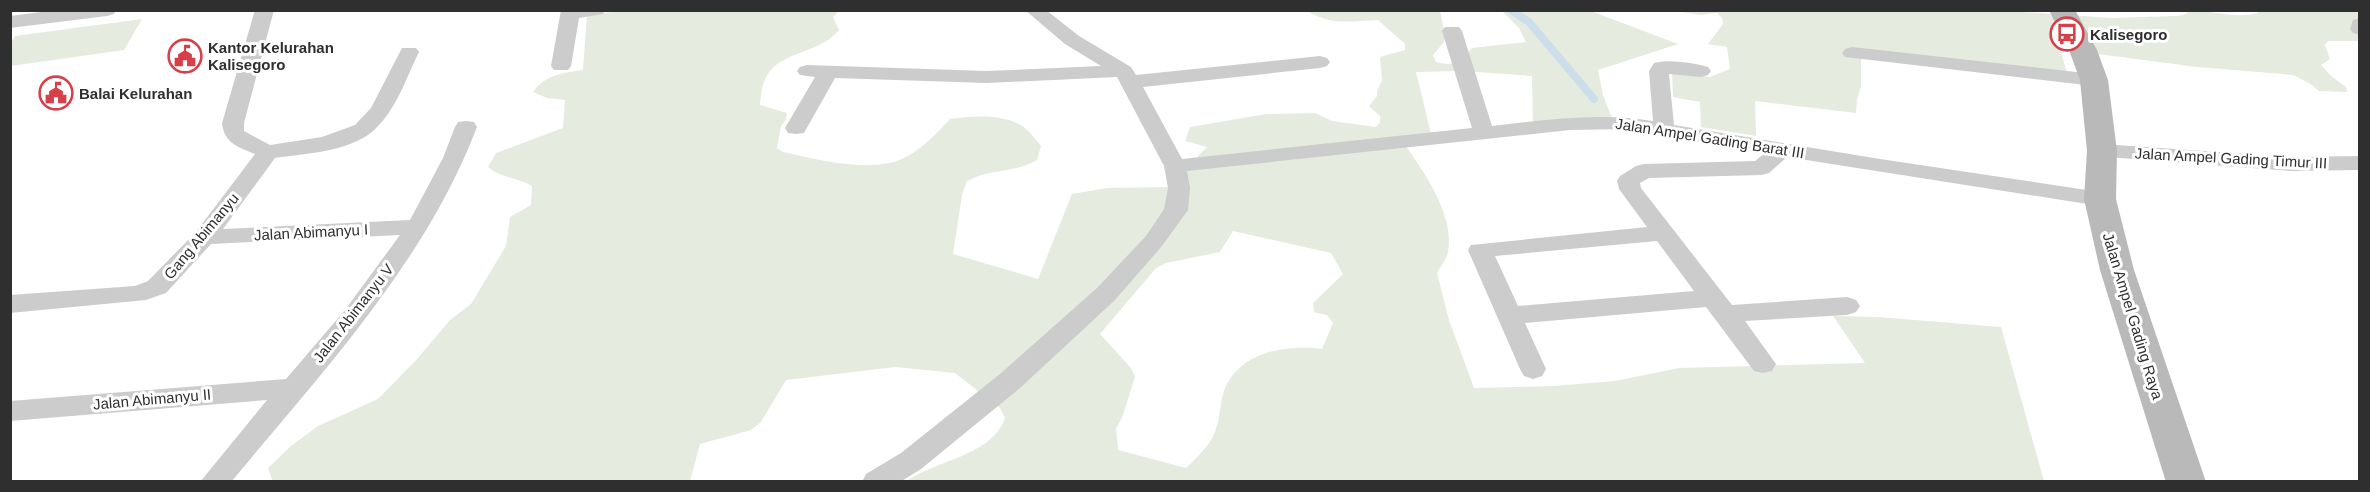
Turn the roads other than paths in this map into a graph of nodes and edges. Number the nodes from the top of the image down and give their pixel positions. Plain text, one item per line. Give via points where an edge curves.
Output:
1 (266, 10) edge
2 (596, 10) edge
3 (1034, 10) edge
4 (2062, 10) edge
5 (100, 11) edge
6 (570, 12) edge
7 (10, 22) edge
8 (2360, 24) edge
9 (2360, 29) edge
10 (1452, 32) dead end
11 (409, 52) dead end
12 (1852, 53) dead end
13 (1320, 62) dead end
14 (561, 66) dead end
15 (807, 70) dead end
16 (1701, 71) dead end
17 (828, 72) junction
18 (1127, 76) junction
19 (2094, 80) junction
20 (466, 127) dead end
21 (796, 128) dead end
22 (1664, 129) junction
23 (1484, 133) junction
24 (2102, 151) junction
25 (268, 152) junction
26 (1773, 158) junction
27 (2360, 163) edge
28 (1175, 166) junction
29 (2100, 199) junction
30 (418, 227) junction
31 (1664, 233) junction
32 (204, 237) junction
33 (10, 304) edge
34 (1718, 306) junction
35 (1847, 306) dead end
36 (1509, 316) junction
37 (1763, 364) dead end
38 (1533, 369) dead end
39 (294, 388) junction
40 (10, 411) edge
41 (214, 482) edge
42 (876, 482) edge
43 (2186, 482) edge

1 - 25 street via 233,123 234,134
2 - 6 street
3 - 18 street via 1071,40
4 - 19 main road, Jalan Ampel Gading Raya
5 - 7 street
6 - 14 street
8 - 9 street
10 - 23 street
11 - 25 street via 368,125 327,142
12 - 19 street
13 - 18 street
15 - 17 street
16 - 22 street via 1661,67
17 - 18 street
17 - 21 street
18 - 28 street
19 - 24 main road, Jalan Ampel Gading Raya
20 - 30 street, Jalan Abimanyu V
22 - 23 street, Jalan Ampel Gading Barat III via 1595,122
22 - 26 street, Jalan Ampel Gading Barat III
23 - 28 street, Jalan Ampel Gading Barat III
24 - 27 street, Jalan Ampel Gading Timur III via 2290,164
24 - 29 main road, Jalan Ampel Gading Raya
25 - 32 street, Gang Abimanyu
26 - 29 street, Jalan Ampel Gading Barat III
26 - 31 street via 1644,171 1633,176 1628,181 1630,189
28 - 42 street via 1179,188 1176,210 1106,294 1001,388 911,461
29 - 43 main road, Jalan Ampel Gading Raya via 2117,270
30 - 32 street, Jalan Abimanyu I
30 - 39 street, Jalan Abimanyu V
31 - 34 street
31 - 36 street via 1480,250
32 - 33 street, Gang Abimanyu via 165,281 148,291
34 - 35 street
34 - 36 street
34 - 37 street
36 - 38 street
39 - 40 street, Jalan Abimanyu II
39 - 41 street, Jalan Abimanyu V

